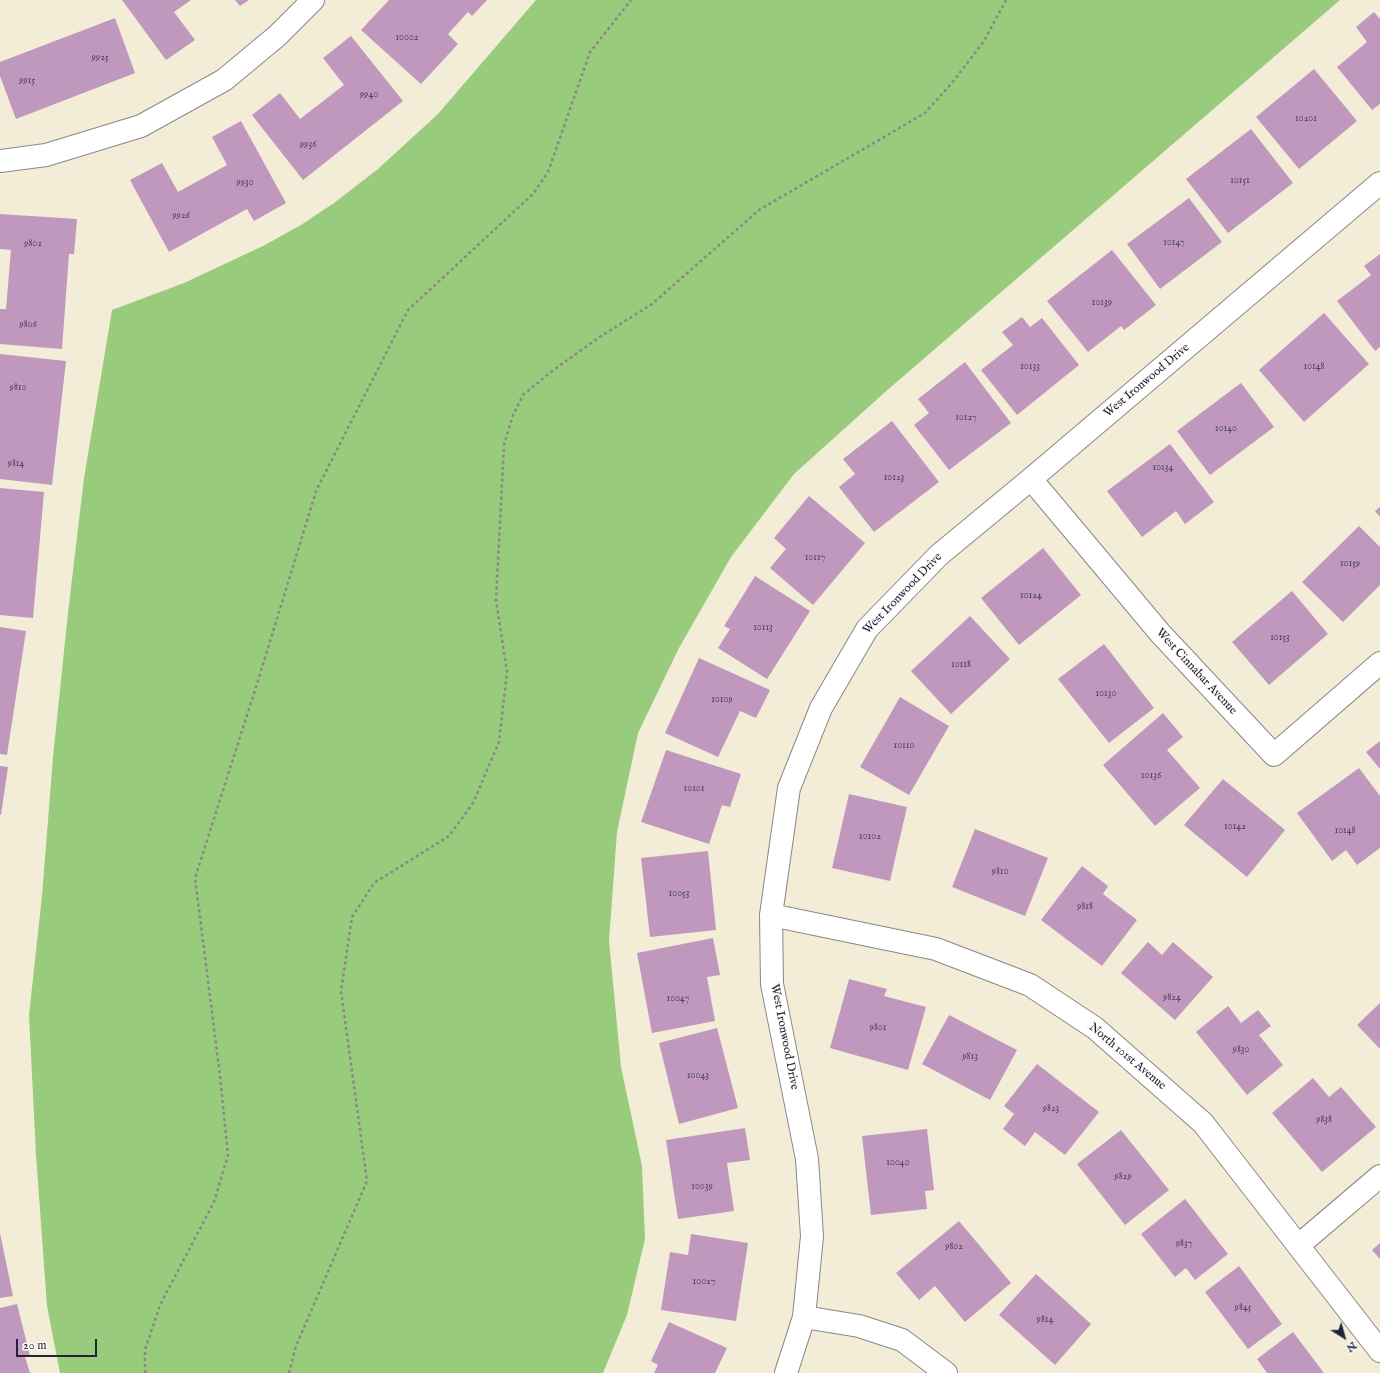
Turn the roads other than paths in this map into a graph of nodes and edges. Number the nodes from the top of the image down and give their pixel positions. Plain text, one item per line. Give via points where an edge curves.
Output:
1 (313, 0) edge
2 (0, 161) edge
3 (1380, 183) edge
4 (1031, 479) junction
5 (1380, 663) edge
6 (771, 915) junction
7 (1380, 1176) edge
8 (1299, 1245) junction
9 (804, 1317) junction
10 (1380, 1351) edge
11 (786, 1373) edge
12 (946, 1373) edge

1 - 2 street via 278,36 224,80 141,126 46,155
3 - 4 street, West Ironwood Drive
4 - 5 street, West Cinnabar Avenue via 1160,633 1274,755
4 - 6 street, West Ironwood Drive via 939,555 867,629 821,708 789,788
6 - 8 street, North 101st Avenue via 936,949 1030,985 1095,1028 1204,1123
6 - 9 street, West Ironwood Drive via 772,984 807,1159 812,1236
7 - 8 street
8 - 10 street, North 101st Avenue
9 - 11 street, West Ironwood Drive
9 - 12 street via 859,1326 902,1340

